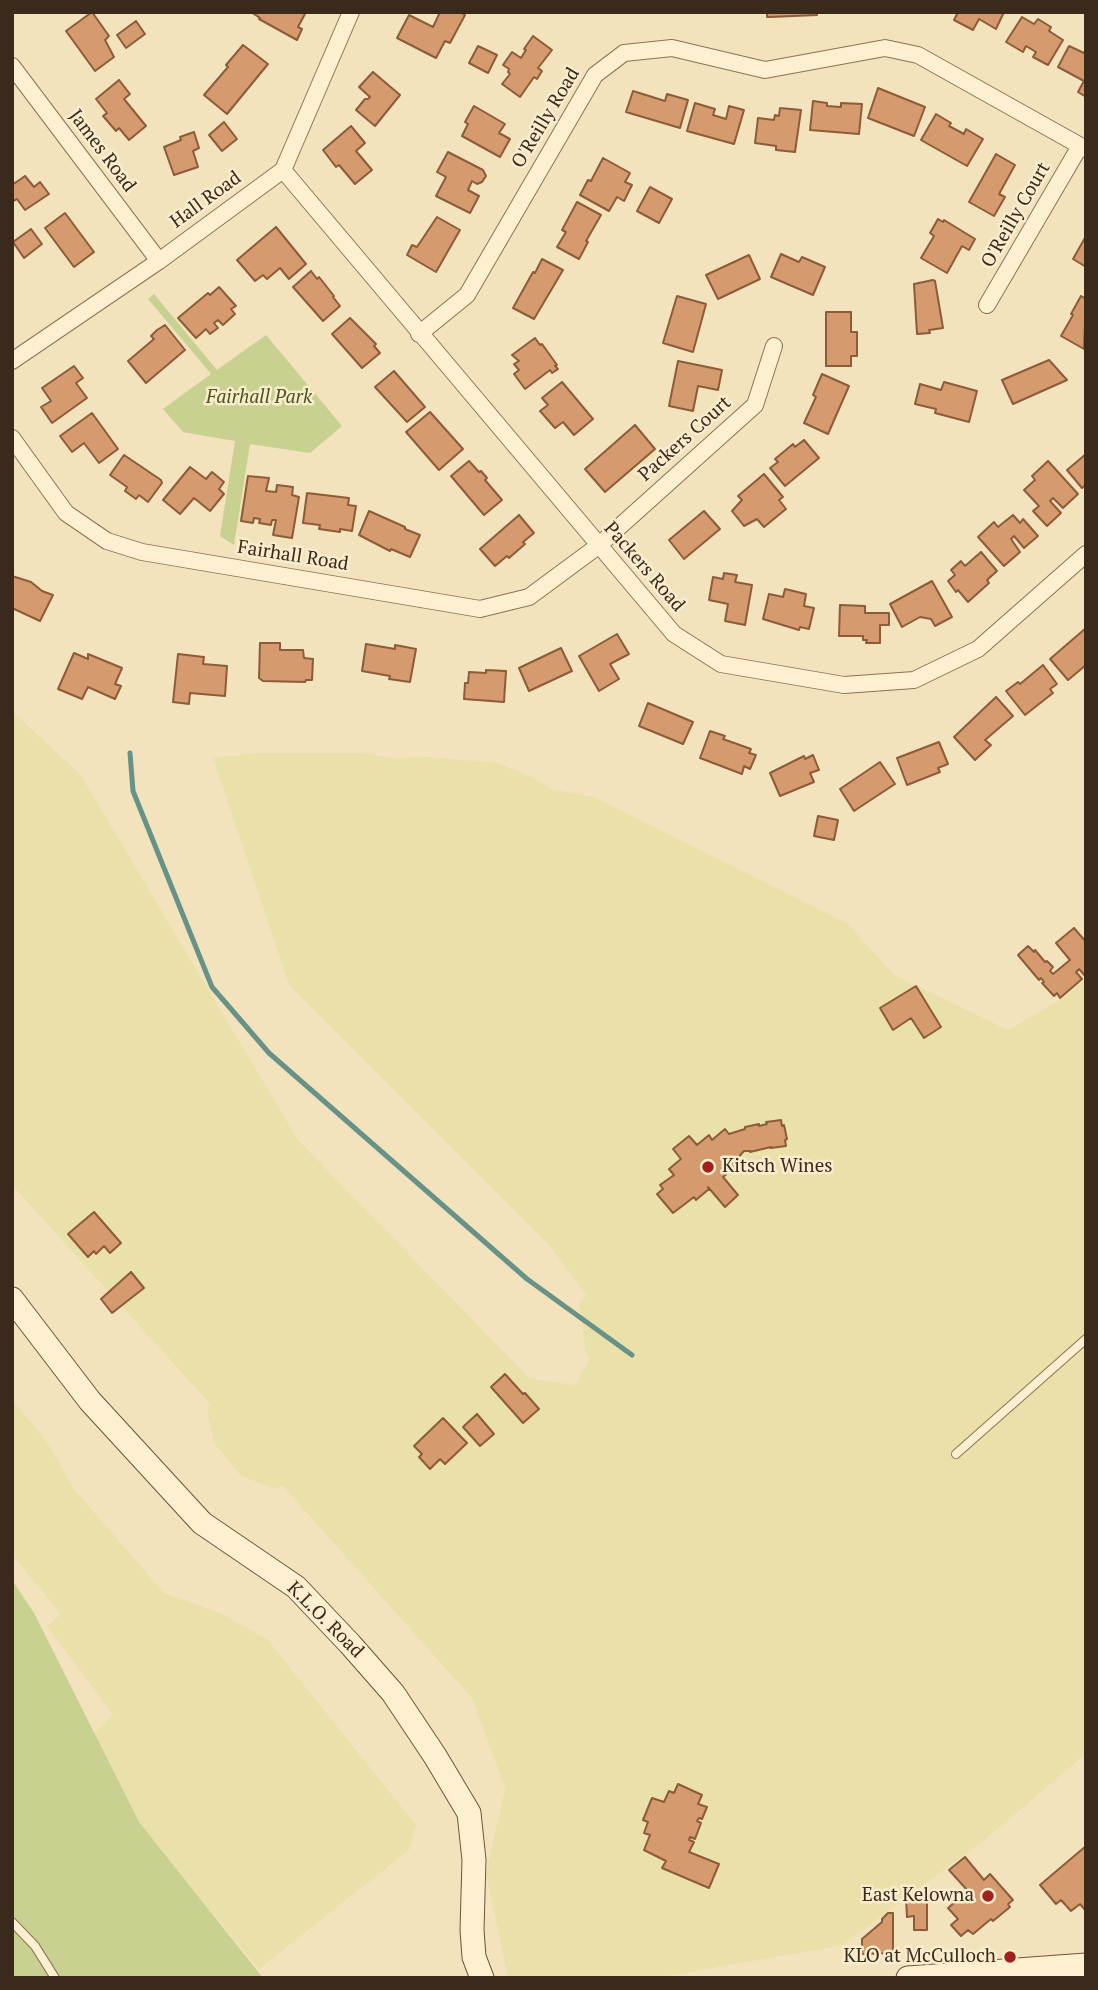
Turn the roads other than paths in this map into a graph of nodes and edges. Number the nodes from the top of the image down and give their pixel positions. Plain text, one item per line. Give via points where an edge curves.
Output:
1 (351, 12) edge
2 (12, 66) edge
3 (1083, 147) edge
4 (283, 170) junction
5 (159, 261) junction
6 (987, 305) dead end
7 (419, 334) junction
8 (774, 346) dead end
9 (12, 361) edge
10 (12, 438) edge
11 (598, 546) junction
12 (1086, 554) edge
13 (12, 1299) edge
14 (1086, 1339) edge
15 (956, 1454) dead end
16 (12, 1922) edge
17 (1086, 1965) edge
18 (920, 1977) edge
19 (55, 1978) edge
20 (482, 1978) edge

1 - 4 street
2 - 5 street, James Road
3 - 6 street, O'Reilly Court
3 - 7 street, O'Reilly Road via 918,55 885,48 765,70 672,48 624,53 595,75 467,295
4 - 5 street, Hall Road
4 - 7 street, Packers Road
5 - 9 street, Hall Road
7 - 11 street, Packers Road
8 - 11 street, Packers Court via 755,405
10 - 11 street, Fairhall Road via 66,513 107,541 142,552 480,609 529,597
11 - 12 street, Packers Road via 674,634 721,664 844,685 914,680 978,649
13 - 20 main road, K.L.O. Road via 90,1401 202,1523 296,1587 393,1693 470,1813 472,1930 474,1957
14 - 15 lane
16 - 19 lane via 35,1945
17 - 18 main road

